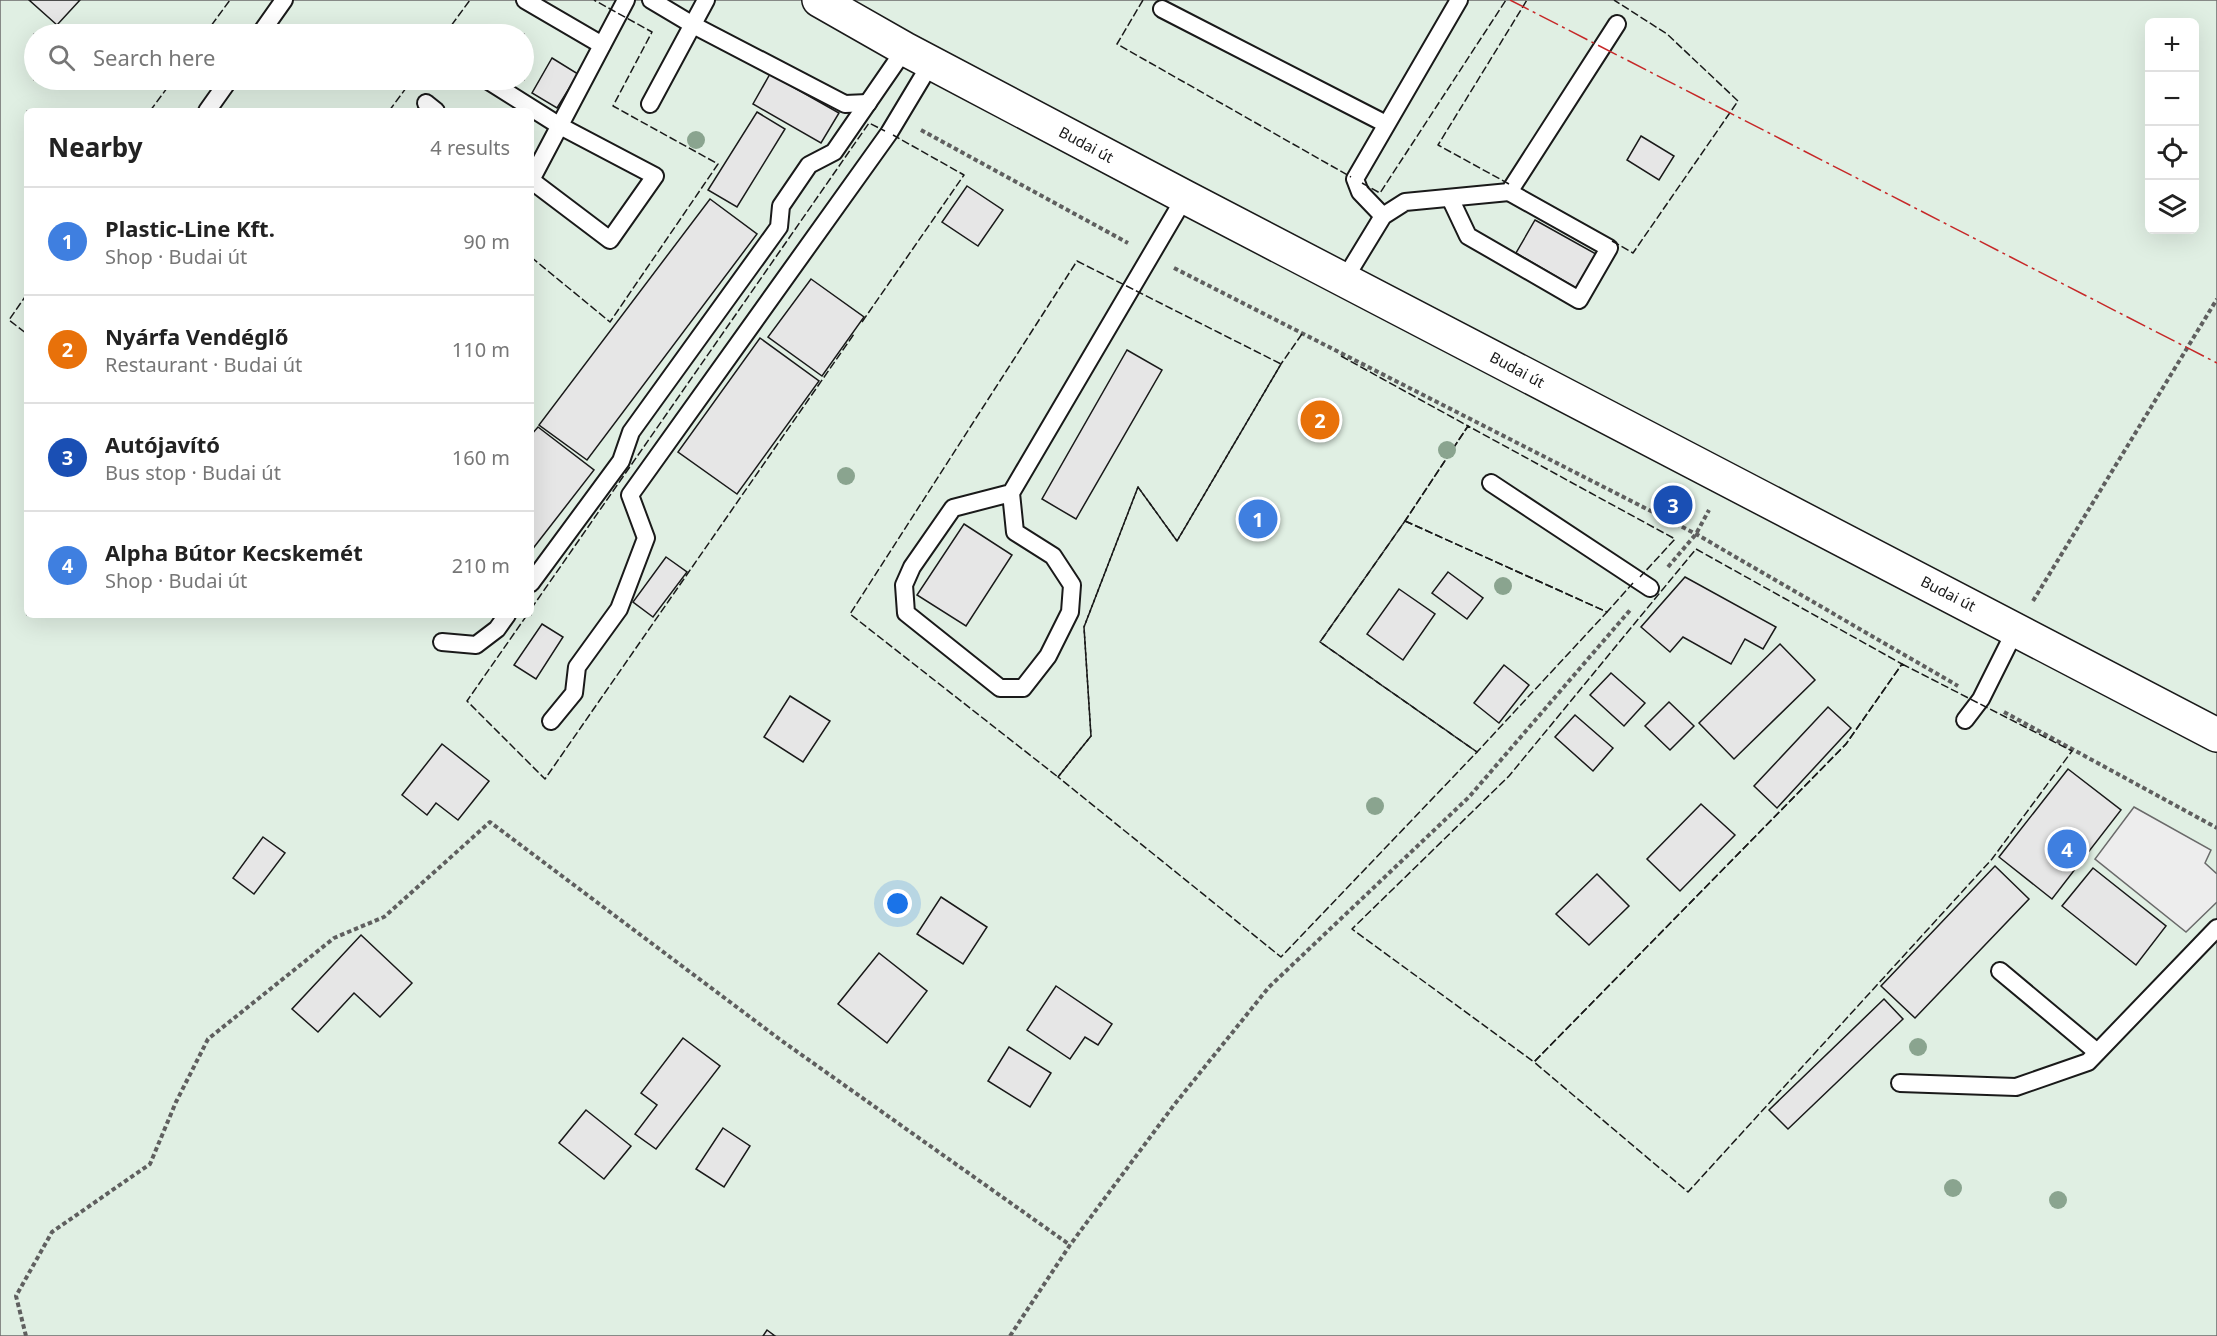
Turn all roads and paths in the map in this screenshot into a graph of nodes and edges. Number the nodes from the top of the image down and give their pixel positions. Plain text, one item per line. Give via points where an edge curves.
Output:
1 (284, 0) edge
2 (525, 0) edge
3 (626, 0) edge
4 (651, 0) edge
5 (706, 0) edge
6 (819, 0) edge
7 (1459, 0) edge
8 (1162, 9) dead end
9 (267, 24) edge
10 (1617, 24) dead end
11 (693, 26) junction
12 (602, 45) junction
13 (918, 56) junction
14 (222, 90) edge
15 (503, 90) edge
16 (868, 103) junction
17 (650, 104) dead end
18 (209, 108) edge
19 (531, 108) edge
20 (534, 110) edge
21 (897, 118) junction
22 (1386, 124) junction
23 (560, 126) junction
24 (534, 175) edge
25 (534, 183) edge
26 (1509, 192) junction
27 (1185, 197) junction
28 (1450, 198) junction
29 (1383, 216) junction
30 (1150, 255) junction
31 (1344, 280) junction
32 (2217, 299) edge
33 (1725, 479) junction
34 (1491, 483) dead end
35 (1011, 493) junction
36 (1696, 534) junction
37 (534, 579) edge
38 (1650, 588) junction
39 (505, 618) edge
40 (2016, 629) junction
41 (442, 642) dead end
42 (1981, 699) junction
43 (1965, 720) dead end
44 (551, 721) dead end
45 (2217, 735) edge
46 (2217, 828) edge
47 (2217, 928) edge
48 (2000, 971) dead end
49 (2097, 1052) junction
50 (1900, 1083) dead end
51 (1070, 1245) junction
52 (26, 1336) edge
53 (1010, 1336) edge

1 - 9 lane
2 - 12 lane
3 - 12 lane
4 - 11 lane
5 - 11 lane
6 - 13 main road, Budai út
7 - 22 lane
8 - 22 lane
10 - 26 lane
11 - 16 lane via 845,104
11 - 17 lane
12 - 23 lane
13 - 16 lane
13 - 21 lane
13 - 27 main road, Budai út
14 - 18 lane
15 - 19 lane
16 - 37 lane via 834,152 809,165 781,206 779,227 631,432 621,461
20 - 23 lane
21 - 30 path
21 - 44 lane via 630,495 646,538 619,609 578,667 574,693
22 - 29 lane via 1355,179 1360,192
23 - 24 lane
23 - 25 lane via 655,176 610,240
26 - 28 lane
26 - 28 lane via 1609,248 1579,300 1468,236
27 - 30 lane
27 - 31 main road, Budai út
28 - 29 lane via 1405,202
29 - 31 lane
30 - 35 lane
30 - 36 path
31 - 33 main road, Budai út
32 - 40 path
33 - 36 path
33 - 40 main road, Budai út
34 - 38 lane
35 - 35 lane via 1015,532 1053,556 1072,585 1070,612 1048,656 1023,688 1000,688 906,613 904,585 953,508
36 - 38 path
36 - 42 path
38 - 51 path via 1469,797 1269,987 1174,1105
39 - 41 lane via 476,645
40 - 42 lane
40 - 45 main road, Budai út
42 - 43 lane
42 - 46 path
47 - 49 lane
48 - 49 lane
49 - 50 lane via 2088,1062 2016,1087
51 - 52 path via 782,1041 490,822 384,917 334,938 208,1039 150,1164 52,1232 16,1296
51 - 53 path

